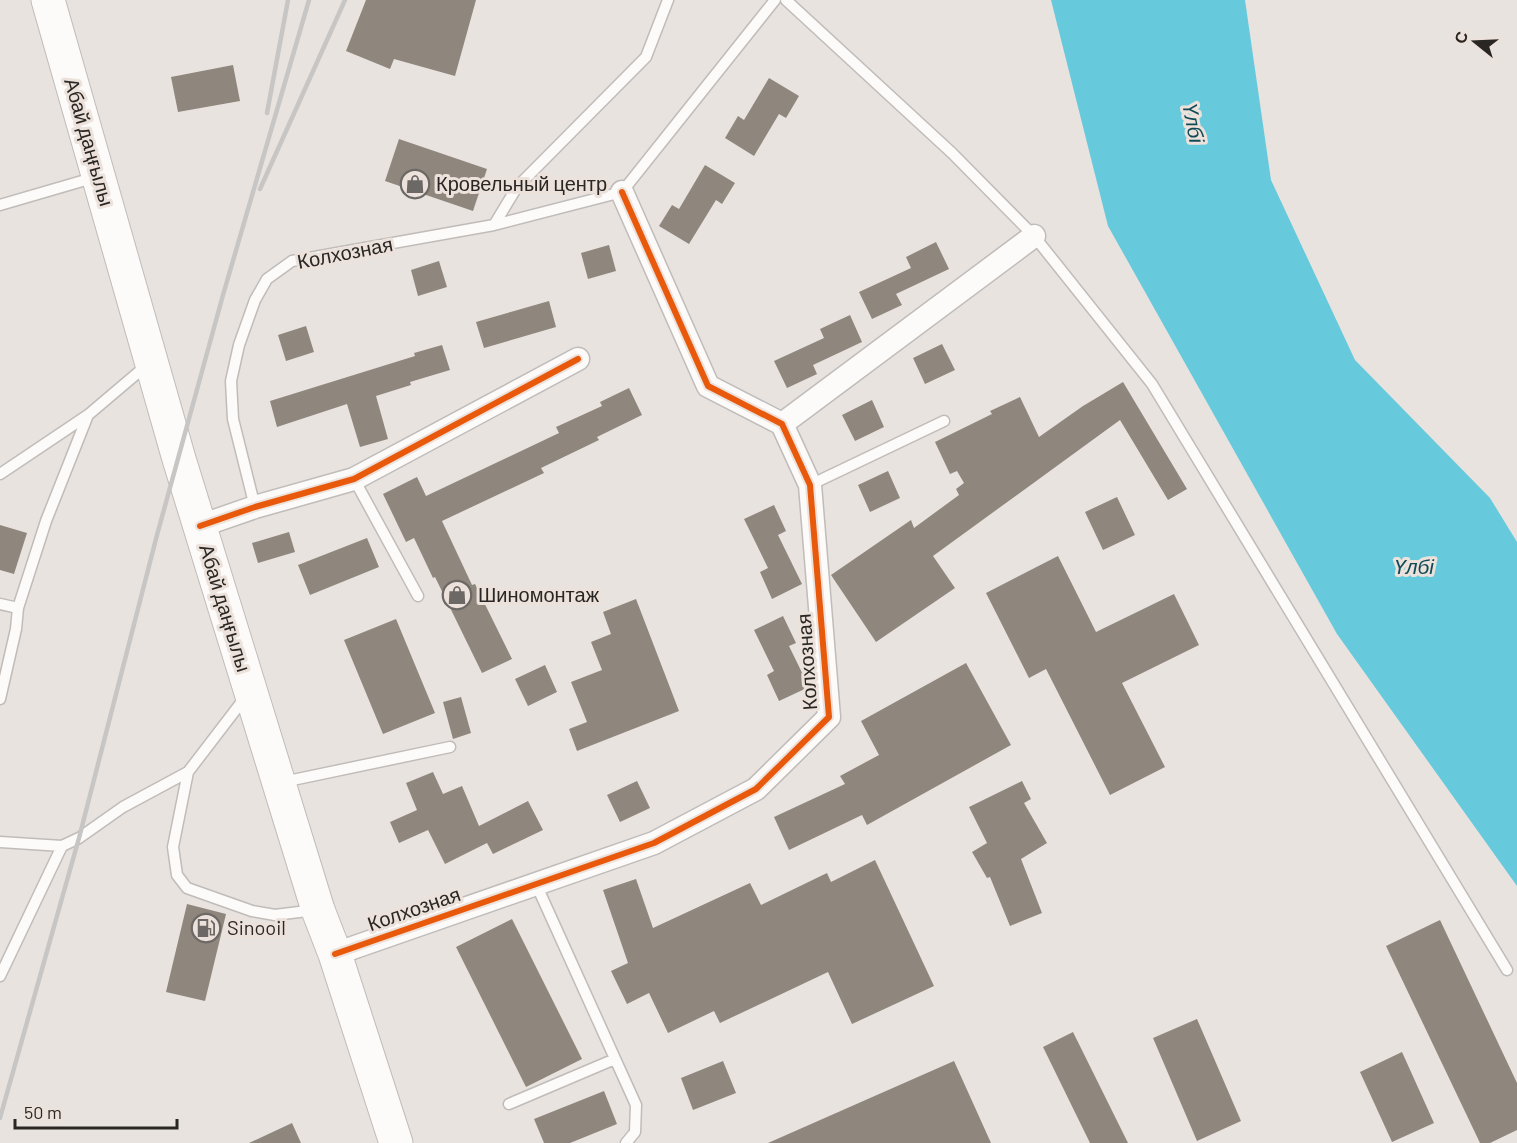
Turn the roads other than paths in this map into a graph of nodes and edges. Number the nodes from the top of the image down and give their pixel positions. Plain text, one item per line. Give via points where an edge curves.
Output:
1 (48, 0) edge
2 (668, 0) edge
3 (775, 0) edge
4 (786, 0) edge
5 (99, 176) junction
6 (622, 192) junction
7 (0, 205) edge
8 (494, 225) junction
9 (1034, 236) junction
10 (578, 359) dead end
11 (152, 361) junction
12 (88, 415) junction
13 (944, 421) dead end
14 (782, 424) junction
15 (0, 474) edge
16 (354, 479) junction
17 (810, 484) junction
18 (255, 507) junction
19 (200, 526) junction
20 (418, 596) dead end
21 (0, 604) edge
22 (18, 608) junction
23 (251, 690) junction
24 (0, 699) edge
25 (450, 747) dead end
26 (188, 772) junction
27 (279, 783) junction
28 (0, 842) edge
29 (62, 846) junction
30 (536, 884) junction
31 (318, 910) junction
32 (335, 954) junction
33 (1507, 970) dead end
34 (0, 976) edge
35 (615, 1059) junction
36 (510, 1104) dead end
37 (396, 1143) edge
38 (626, 1143) edge

1 - 5 main road, Абай даңғылы
2 - 8 lane via 646,57 517,187
3 - 6 lane
4 - 9 lane via 952,153
5 - 7 lane
5 - 11 main road, Абай даңғылы
6 - 8 lane, Колхозная
6 - 14 street via 708,386
8 - 18 lane, Колхозная via 292,261 267,279 239,345 231,381 233,419
9 - 14 street
9 - 33 lane via 1152,384
10 - 16 street
11 - 12 lane
11 - 19 main road, Абай даңғылы
12 - 15 lane
12 - 22 lane via 46,521
13 - 17 lane
14 - 17 street, Колхозная
16 - 18 street
16 - 20 lane
17 - 30 street, Колхозная via 829,717 756,789 654,843
18 - 19 street
19 - 23 main road, Абай даңғылы
21 - 22 lane
22 - 24 lane
23 - 26 lane
23 - 27 main road, Абай даңғылы
25 - 27 lane
26 - 29 lane
26 - 31 lane via 173,847 177,875 187,888 275,915
27 - 31 main road, Абай даңғылы
28 - 29 lane
29 - 34 lane
30 - 32 street, Колхозная
30 - 35 lane
31 - 32 main road, Абай даңғылы
32 - 37 main road, Абай даңғылы
35 - 36 lane
35 - 38 lane via 636,1105 635,1132

